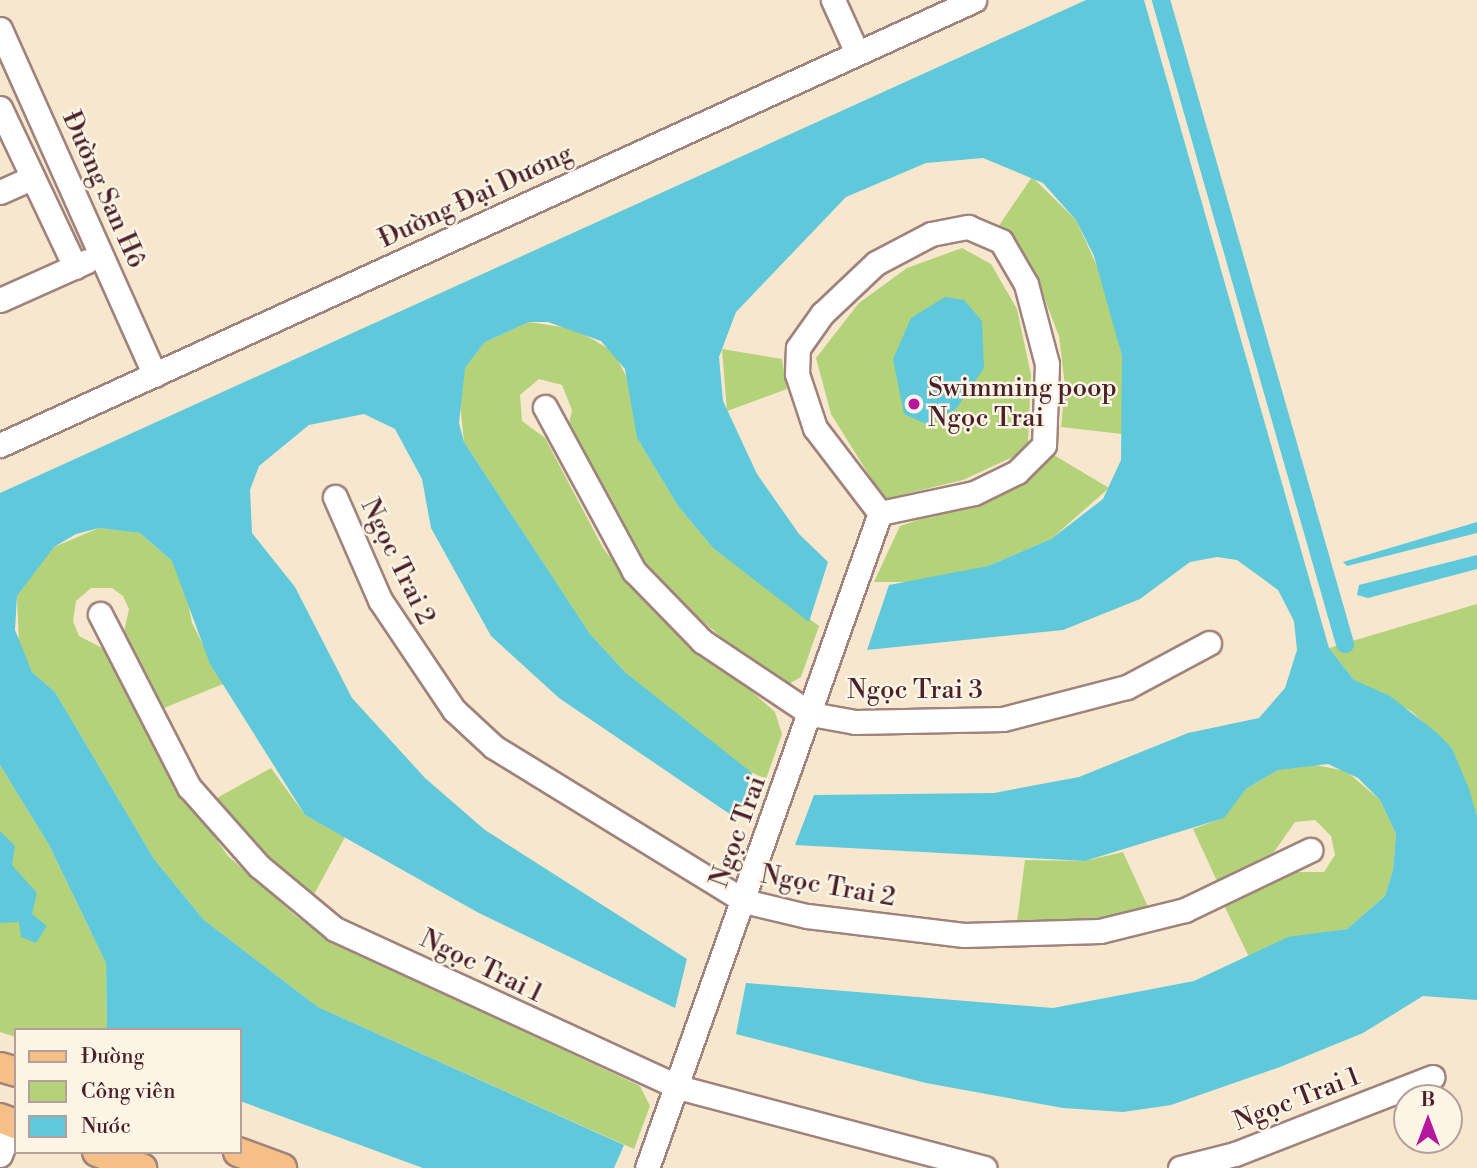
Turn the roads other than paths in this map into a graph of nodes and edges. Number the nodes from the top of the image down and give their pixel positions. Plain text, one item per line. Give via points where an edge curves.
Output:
1 (833, 0) edge
2 (974, 0) edge
3 (0, 29) edge
4 (857, 53) junction
5 (0, 108) edge
6 (32, 178) junction
7 (0, 192) edge
8 (101, 255) junction
9 (75, 267) junction
10 (0, 300) edge
11 (155, 375) junction
12 (545, 407) dead end
13 (0, 445) edge
14 (335, 497) dead end
15 (880, 513) junction
16 (100, 614) dead end
17 (1209, 643) dead end
18 (811, 714) junction
19 (1310, 850) dead end
20 (744, 901) junction
21 (1433, 1077) dead end
22 (678, 1087) junction
23 (9, 1122) edge
24 (242, 1153) edge
25 (103, 1154) edge
26 (0, 1155) edge
27 (142, 1168) edge
28 (282, 1168) edge
29 (647, 1168) edge
30 (984, 1168) edge
31 (1181, 1168) edge

1 - 4 street
2 - 4 street, Đường Đại Dương
3 - 8 street, Đường San Hô
4 - 11 street, Đường Đại Dương
5 - 6 street
6 - 7 street
6 - 9 street
8 - 9 street
8 - 11 street, Đường San Hô
9 - 10 street
11 - 13 street, Đường Đại Dương
12 - 18 street, Ngọc Trai 3 via 634,571 702,641
14 - 20 street, Ngọc Trai 2 via 380,600 454,710 494,747
15 - 15 street via 974,493 1017,472 1044,445 1050,402 1038,321 1013,255 986,230 942,230 876,263 822,314 798,348 797,374 815,428
15 - 18 street, Ngọc Trai
16 - 22 street, Ngọc Trai 1 via 189,787 295,899 335,929
17 - 18 street, Ngọc Trai 3 via 1127,687 1003,719 855,722
18 - 20 street, Ngọc Trai
19 - 20 street, Ngọc Trai 2 via 1185,910 1100,931 964,935 807,916
20 - 22 street, Ngọc Trai
21 - 31 street, Ngọc Trai 1 via 1234,1154
22 - 29 street, Ngọc Trai
22 - 30 street, Ngọc Trai 1
23 - 26 street
24 - 28 main road
25 - 27 main road

